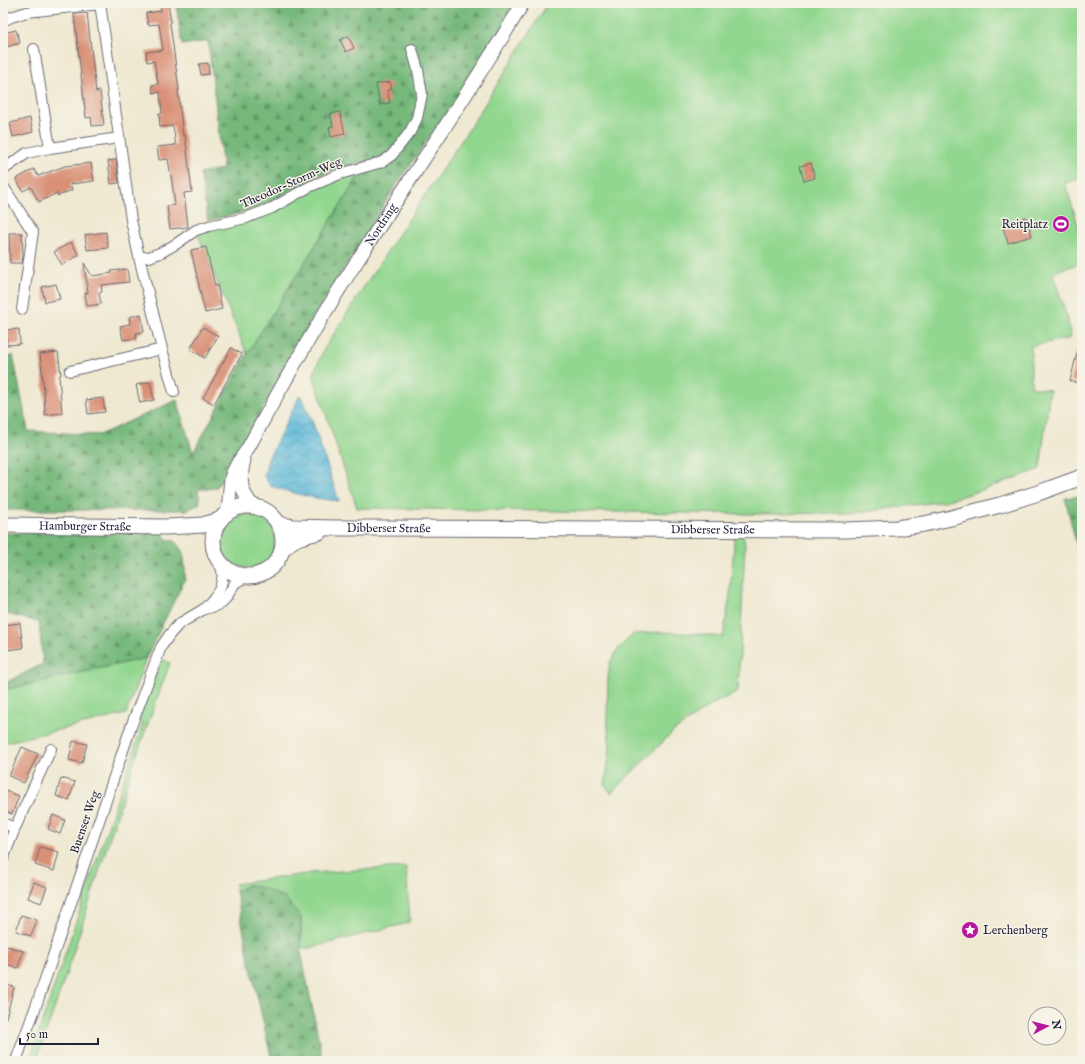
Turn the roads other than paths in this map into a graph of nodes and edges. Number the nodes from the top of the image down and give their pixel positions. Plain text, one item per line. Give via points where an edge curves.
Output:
1 (523, 3) edge
2 (100, 4) edge
3 (26, 8) edge
4 (3, 21) edge
5 (34, 49) dead end
6 (412, 49) dead end
7 (119, 138) junction
8 (50, 148) junction
9 (3, 170) edge
10 (3, 186) edge
11 (139, 257) junction
12 (22, 309) dead end
13 (162, 349) junction
14 (70, 371) dead end
15 (174, 392) dead end
16 (247, 450) junction
17 (1082, 477) edge
18 (254, 507) junction
19 (224, 517) junction
20 (278, 524) junction
21 (3, 525) edge
22 (167, 527) junction
23 (336, 528) junction
24 (213, 546) junction
25 (282, 550) junction
26 (221, 564) junction
27 (247, 576) junction
28 (204, 609) junction
29 (51, 749) dead end
30 (3, 823) edge
31 (15, 828) junction
32 (3, 859) edge
33 (16, 1061) edge

1 - 16 street, Nordring via 315,327
2 - 3 street
2 - 7 street
3 - 4 street
5 - 8 street
6 - 11 street, Theodor-Storm-Weg via 422,94 420,106 410,132 392,155 382,162 340,174 309,187 272,208 246,218 196,230 160,253
7 - 8 street
7 - 11 street
8 - 9 street via 27,154
10 - 12 street via 33,232
11 - 13 street
13 - 14 street
13 - 15 street
16 - 18 street, Nordring via 242,470 242,486 244,494
16 - 19 street, Nordring via 232,476
17 - 23 main road, Dibberser Straße via 976,512 897,528
18 - 19 main road via 240,507
18 - 20 main road via 268,513
19 - 22 main road, Hamburger Straße via 203,525
19 - 24 main road via 214,532
20 - 23 main road, Dibberser Straße
20 - 25 main road
21 - 22 main road, Hamburger Straße
22 - 24 main road, Hamburger Straße via 197,534
23 - 25 main road, Dibberser Straße via 295,539
24 - 26 main road
25 - 27 main road via 269,569 257,575
26 - 27 main road via 232,573
26 - 28 street, Buenser Weg via 222,584
27 - 28 street, Buenser Weg via 235,583 221,603
28 - 33 street, Buenser Weg via 179,624 161,646
29 - 31 street
30 - 31 street
31 - 32 street

